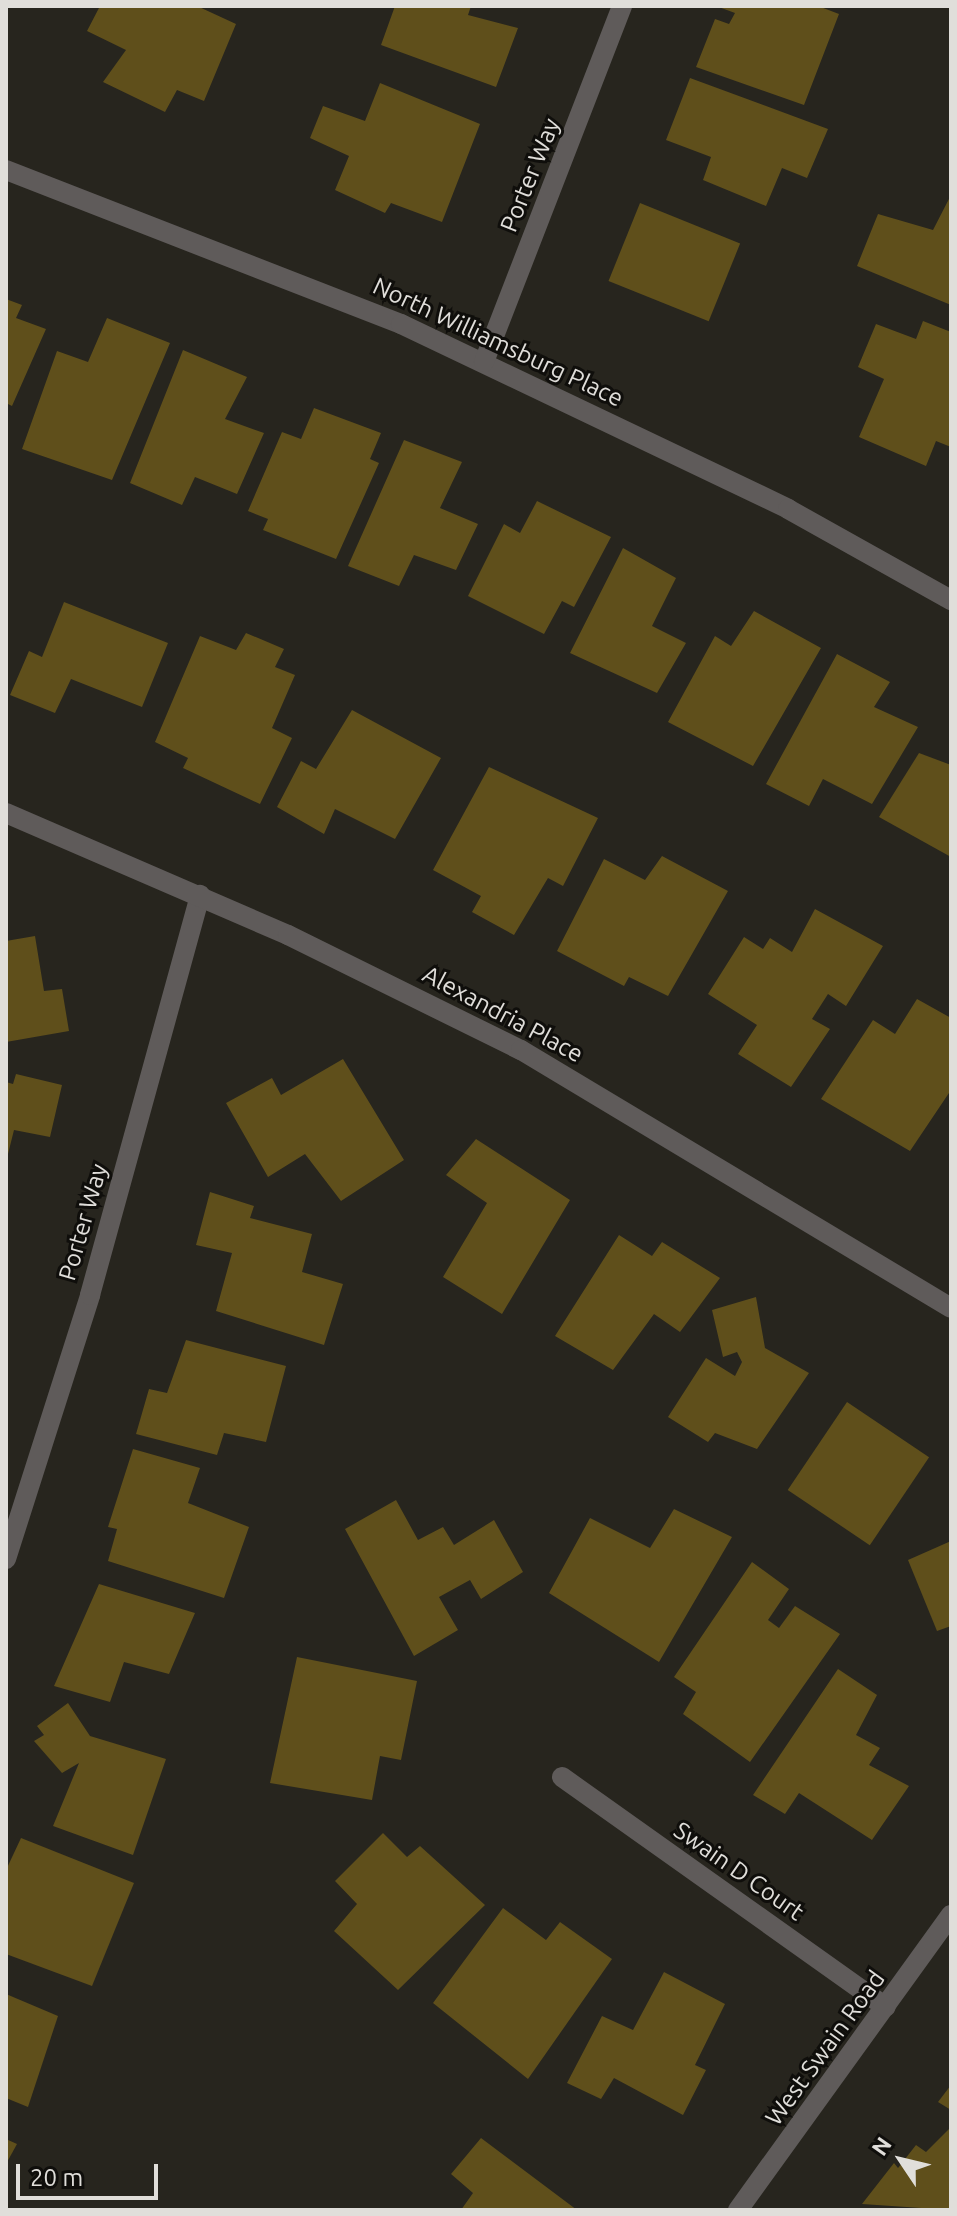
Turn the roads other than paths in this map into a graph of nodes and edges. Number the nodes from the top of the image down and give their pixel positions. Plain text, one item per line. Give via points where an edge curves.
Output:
1 (622, 6) edge
2 (6, 170) edge
3 (484, 362) junction
4 (951, 600) edge
5 (6, 813) edge
6 (200, 895) junction
7 (951, 1308) edge
8 (6, 1559) edge
9 (562, 1777) dead end
10 (951, 1915) edge
11 (886, 2007) junction
12 (738, 2210) edge

1 - 3 street, Porter Way
2 - 3 street, North Williamsburg Place via 241,257
3 - 4 street, North Williamsburg Place via 788,509
5 - 6 street, Alexandria Place
6 - 7 street, Alexandria Place via 521,1050
6 - 8 street, Porter Way via 90,1295
9 - 11 street, Swain D Court
10 - 11 street, West Swain Road
11 - 12 street, West Swain Road

